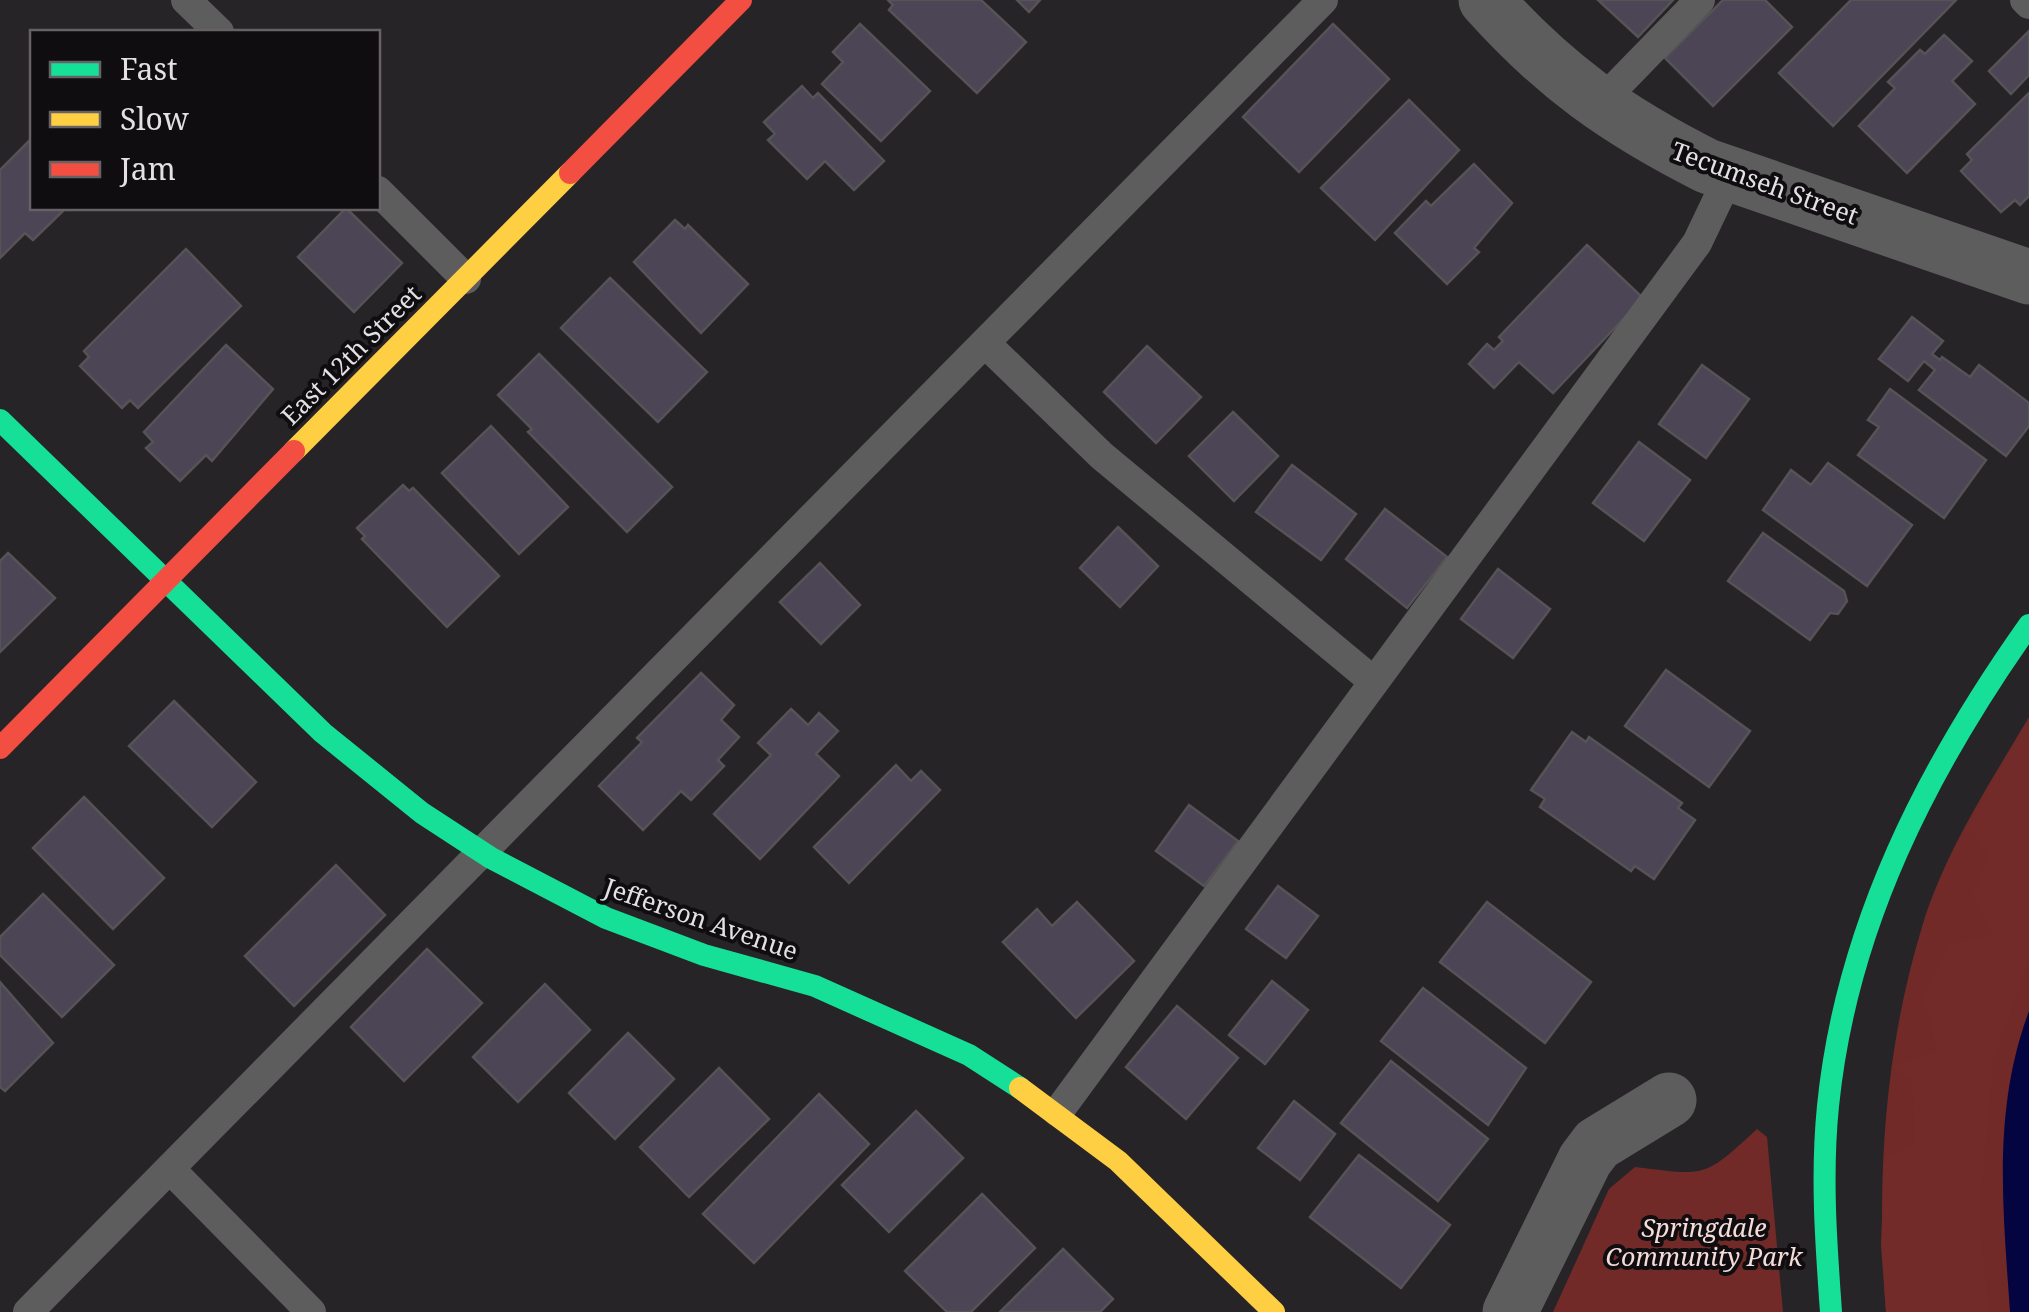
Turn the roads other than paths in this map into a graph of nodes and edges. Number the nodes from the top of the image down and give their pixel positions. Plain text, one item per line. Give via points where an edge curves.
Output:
1 (186, 0) edge
2 (741, 0) edge
3 (1323, 0) edge
4 (1486, 0) edge
5 (1700, 0) edge
6 (217, 30) edge
7 (1598, 105) junction
8 (1730, 174) junction
9 (380, 193) edge
10 (2029, 277) edge
11 (466, 279) junction
12 (985, 343) junction
13 (0, 420) edge
14 (165, 582) junction
15 (2029, 625) edge
16 (1373, 681) junction
17 (0, 748) edge
18 (484, 853) junction
19 (1669, 1100) dead end
20 (1058, 1112) junction
21 (170, 1169) junction
22 (1246, 1284) junction
23 (28, 1312) edge
24 (311, 1312) edge
25 (1224, 1312) edge
26 (1274, 1312) edge
27 (1510, 1312) edge
28 (1831, 1312) edge

1 - 6 lane
2 - 11 street, East 12th Street
3 - 12 lane
4 - 7 street, Tecumseh Street via 1532,51
5 - 7 lane
7 - 8 street, Tecumseh Street via 1666,147
8 - 10 street, Tecumseh Street
8 - 16 lane via 1697,243
9 - 11 lane
11 - 14 street, East 12th Street
12 - 16 lane via 1102,456
12 - 18 lane
13 - 14 street, Jefferson Avenue
14 - 17 street, East 12th Street
14 - 18 street, Jefferson Avenue via 355,761
15 - 28 street via 1948,746 1900,838 1848,986 1824,1178
16 - 20 lane
18 - 20 street, Jefferson Avenue via 621,924 815,986 907,1024
18 - 21 lane
19 - 27 street via 1598,1144 1585,1160
20 - 22 street, Jefferson Avenue
21 - 23 lane
21 - 24 lane
22 - 25 lane
22 - 26 street, Jefferson Avenue

